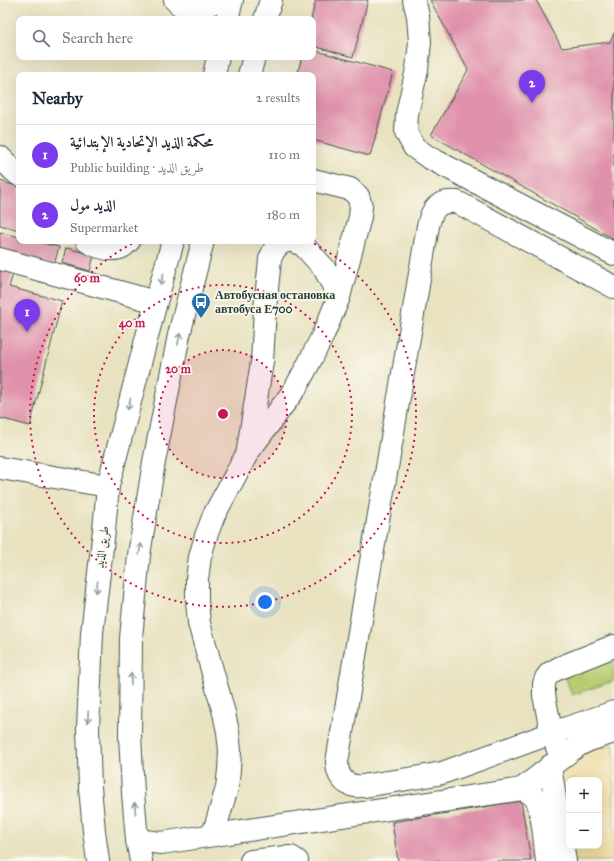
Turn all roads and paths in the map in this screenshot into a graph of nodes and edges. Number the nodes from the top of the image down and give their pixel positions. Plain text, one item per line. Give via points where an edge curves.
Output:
1 (175, 0) edge
2 (219, 0) edge
3 (232, 0) edge
4 (271, 0) edge
5 (414, 0) edge
6 (228, 16) edge
7 (266, 16) edge
8 (217, 60) edge
9 (253, 60) edge
10 (215, 72) edge
11 (250, 72) edge
12 (0, 150) edge
13 (16, 154) edge
14 (0, 157) edge
15 (16, 173) edge
16 (316, 181) edge
17 (94, 244) edge
18 (126, 244) edge
19 (172, 244) edge
20 (202, 244) edge
21 (280, 244) edge
22 (303, 244) edge
23 (614, 254) edge
24 (0, 259) edge
25 (614, 287) edge
26 (339, 297) junction
27 (156, 302) junction
28 (248, 452) junction
29 (0, 468) edge
30 (108, 486) junction
31 (614, 646) edge
32 (614, 712) edge
33 (614, 732) edge
34 (552, 733) junction
35 (556, 762) junction
36 (522, 789) junction
37 (213, 835) junction
38 (137, 840) junction
39 (98, 861) edge
40 (141, 861) edge
41 (251, 861) edge
42 (297, 861) edge
43 (547, 861) edge
44 (565, 861) edge

1 - 2 main road via 186,7 196,9
3 - 6 main road
4 - 7 main road
5 - 23 main road via 420,42 406,132 414,147 428,157
8 - 10 main road
9 - 11 main road
12 - 13 main road
14 - 15 main road
16 - 26 main road via 350,189 358,196 361,206
17 - 18 main road via 115,249
19 -> 27 main road, طريق الذيد
38 -> 20 main road via 130,735 131,638 139,555 179,335
21 - 28 main road via 270,259 264,308 262,362
22 - 26 main road via 324,268
24 - 27 main road
25 - 34 main road via 457,202 440,203 434,209 428,226 337,769 344,781 357,786 427,776 442,773
26 - 28 main road via 295,389
27 -> 30 main road, طريق الذيد
28 - 37 main road via 214,515 200,557 197,579 199,623 224,713 230,751 227,788
29 - 30 main road
30 -> 39 main road, طريق الذيد via 92,632 88,729 92,816
31 - 34 main road via 559,668 546,678 544,695
32 - 34 main road
33 - 35 main road via 579,745
34 - 35 main road
35 - 36 main road
35 - 44 main road
36 - 37 main road
36 - 43 main road via 530,793 540,810
37 - 38 main road via 161,843
38 - 40 main road
41 - 42 main road via 291,857

